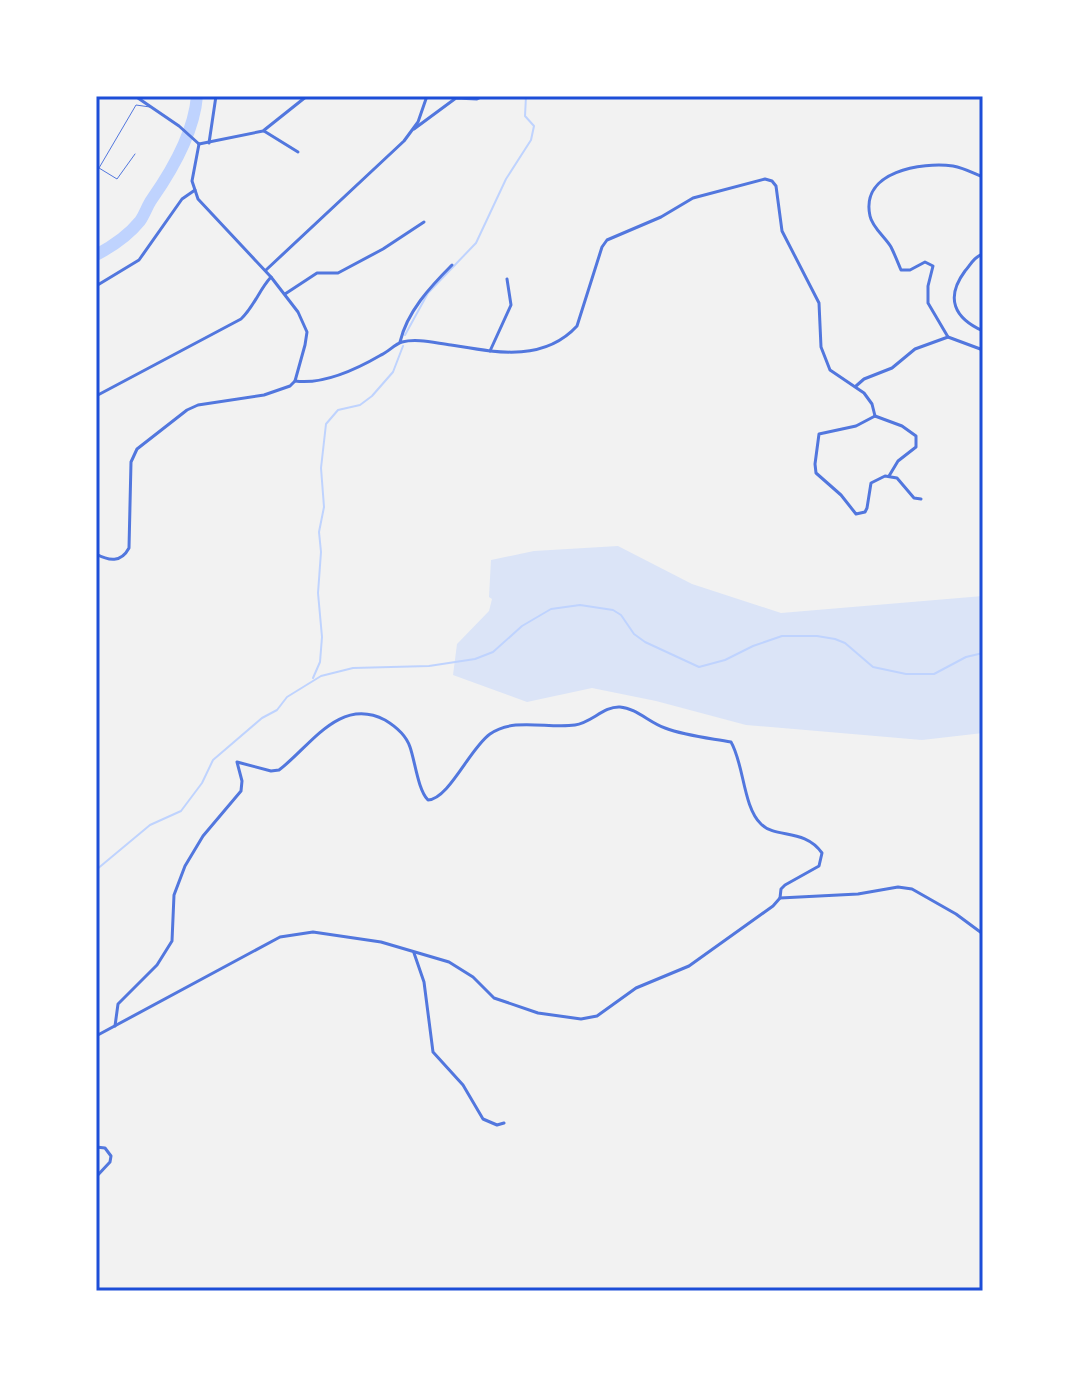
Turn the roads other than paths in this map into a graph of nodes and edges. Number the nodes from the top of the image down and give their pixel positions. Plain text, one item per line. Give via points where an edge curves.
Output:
1 (135, 96) edge
2 (216, 96) edge
3 (307, 96) edge
4 (427, 96) edge
5 (483, 96) edge
6 (152, 106) junction
7 (263, 131) junction
8 (411, 131) junction
9 (198, 143) junction
10 (209, 143) junction
11 (298, 152) dead end
12 (135, 154) dead end
13 (983, 177) edge
14 (195, 190) junction
15 (424, 222) dead end
16 (983, 254) edge
17 (452, 265) dead end
18 (265, 271) junction
19 (271, 277) junction
20 (507, 279) dead end
21 (96, 286) edge
22 (285, 294) junction
23 (983, 331) edge
24 (948, 337) junction
25 (400, 342) junction
26 (983, 350) edge
27 (490, 351) junction
28 (295, 381) junction
29 (856, 386) junction
30 (96, 396) edge
31 (875, 416) junction
32 (889, 476) junction
33 (921, 499) dead end
34 (96, 554) edge
35 (780, 898) junction
36 (983, 934) edge
37 (414, 953) junction
38 (115, 1026) junction
39 (96, 1036) edge
40 (504, 1123) dead end
41 (96, 1147) edge
42 (96, 1177) edge

1 - 6 street
2 - 10 street
3 - 7 street
4 - 8 street
5 - 8 street via 456,98
6 - 9 street
6 - 12 lane via 136,105 99,168 117,179
7 - 10 street
7 - 11 street
8 - 18 street
9 - 10 street
9 - 14 street
13 - 24 street via 954,166 893,172 877,186 869,206 870,218 901,270 927,262 933,266 928,303
14 - 18 street
14 - 21 street via 182,199 139,260
15 - 22 street via 338,273 317,273
16 - 23 street via 958,281 954,297 963,319
17 - 25 street via 424,296
18 - 19 street
19 - 22 street
19 - 30 street via 241,319
20 - 27 street via 511,305
22 - 28 street via 307,332
24 - 26 street
24 - 29 street via 915,349
25 - 27 street
25 - 28 street via 330,379
27 - 29 street via 514,354 570,335 582,316 602,247 614,235 693,198 772,181 782,231 819,303 821,347 830,370
28 - 34 street via 264,395 198,405 141,445 131,462 129,548 114,560
29 - 31 street via 868,397
31 - 32 street via 916,436 916,447
31 - 32 street via 819,434 816,473 856,514 867,508 871,483
32 - 33 street
35 - 36 street via 912,889
35 - 37 street via 689,966 636,988 597,1016 581,1019 538,1013 494,998 449,962
35 - 38 street via 785,885 819,866 822,853 792,833 774,832 759,822 731,742 666,729 616,707 573,726 511,726 491,733 444,792 428,800 403,734 379,717 344,717 325,727 279,770 237,762 239,796 203,836 180,876 172,941 157,965 118,1004
37 - 38 street via 381,942 313,932 280,937
37 - 40 street via 424,982 433,1052 463,1085 483,1119
38 - 39 street
41 - 42 street via 108,1150 111,1159

